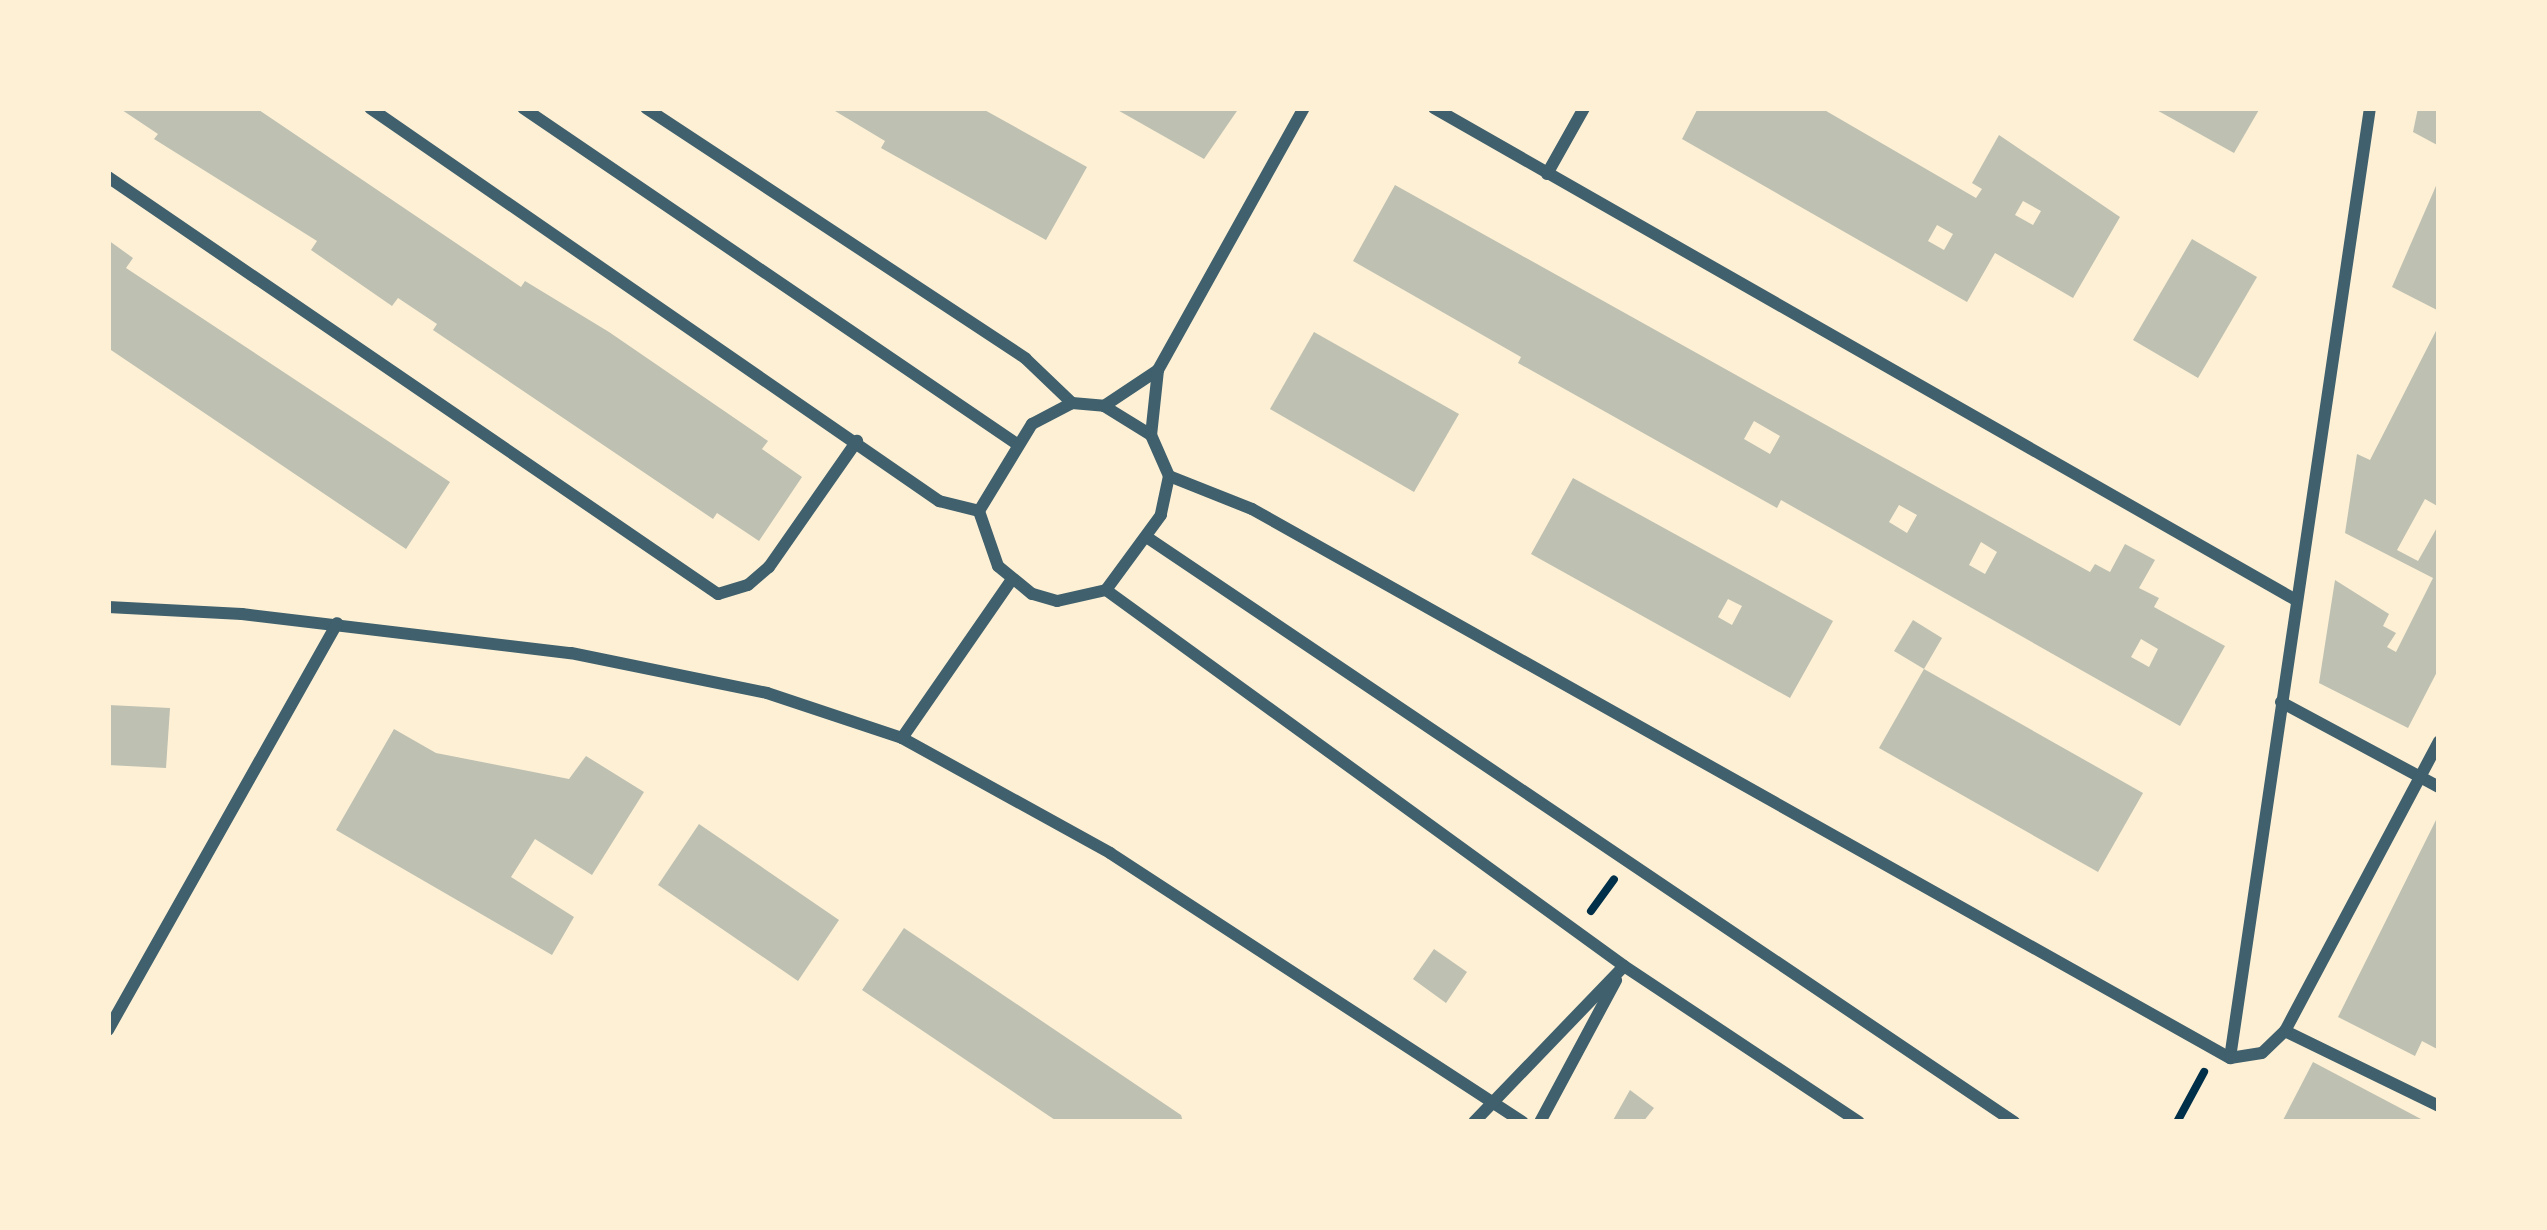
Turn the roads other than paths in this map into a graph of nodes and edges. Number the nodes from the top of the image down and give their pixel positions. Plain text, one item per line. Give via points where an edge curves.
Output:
1 (370, 108) edge
2 (523, 108) edge
3 (646, 108) edge
4 (1304, 108) edge
5 (1434, 108) edge
6 (1584, 108) edge
7 (2370, 108) edge
8 (1547, 174) junction
9 (108, 177) edge
10 (1159, 370) junction
11 (1072, 403) junction
12 (1104, 406) junction
13 (1151, 435) junction
14 (857, 441) junction
15 (1017, 444) junction
16 (1169, 476) junction
17 (980, 511) junction
18 (1148, 538) junction
19 (1012, 578) junction
20 (1106, 590) junction
21 (2296, 600) junction
22 (112, 605) edge
23 (337, 623) junction
24 (2281, 702) junction
25 (902, 738) junction
26 (2439, 741) edge
27 (2421, 778) junction
28 (2439, 788) edge
29 (1624, 966) junction
30 (108, 1030) edge
31 (2285, 1031) junction
32 (2230, 1058) junction
33 (1489, 1099) junction
34 (2439, 1106) edge
35 (1474, 1122) edge
36 (1523, 1122) edge
37 (1540, 1122) edge
38 (1859, 1122) edge
39 (2014, 1122) edge

1 - 14 street
2 - 15 street
3 - 11 street via 1026,359
4 - 10 street
5 - 8 street
6 - 8 street
7 - 21 street
8 - 21 street
9 - 14 street via 718,594 748,585 769,567
10 - 12 street
10 - 13 street
11 - 12 street
11 - 15 street via 1032,424
12 - 13 street
13 - 16 street
14 - 17 street via 939,502
15 - 17 street
16 - 18 street
16 - 32 street via 1252,508
17 - 19 street via 986,547
18 - 20 street
18 - 39 street
19 - 20 street via 1057,601
19 - 25 street
20 - 29 street
21 - 24 street
22 - 23 street
23 - 25 street via 571,653 766,694
23 - 30 street
24 - 27 street
24 - 32 street
25 - 33 street via 1110,853
26 - 27 street
27 - 28 street
27 - 31 street
29 - 33 street
29 - 37 street
29 - 38 street
31 - 32 street via 2261,1053
31 - 34 street
33 - 35 street
33 - 36 street

